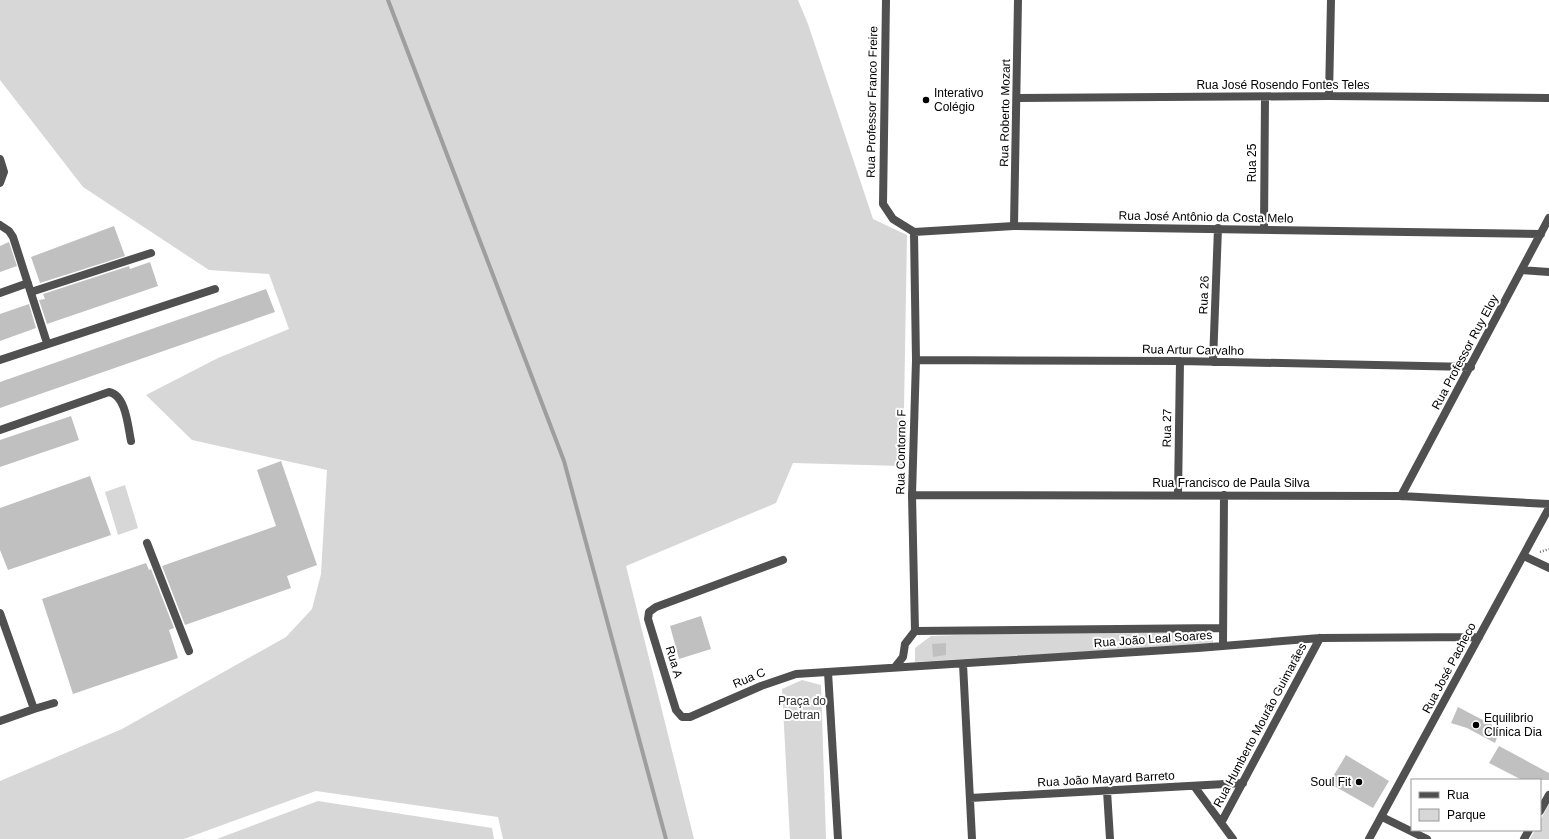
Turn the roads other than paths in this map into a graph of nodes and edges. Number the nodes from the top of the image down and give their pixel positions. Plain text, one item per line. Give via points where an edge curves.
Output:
1 (886, 0) edge
2 (1018, 0) edge
3 (1331, 0) edge
4 (1265, 96) junction
5 (1329, 96) junction
6 (1018, 98) junction
7 (1549, 98) edge
8 (0, 159) edge
9 (0, 183) edge
10 (1549, 218) edge
11 (0, 225) edge
12 (1014, 226) junction
13 (1218, 228) junction
14 (1264, 229) junction
15 (914, 232) junction
16 (1540, 234) junction
17 (152, 253) dead end
18 (1522, 270) junction
19 (1549, 272) edge
20 (28, 283) junction
21 (215, 289) dead end
22 (30, 292) junction
23 (0, 293) edge
24 (47, 343) junction
25 (0, 360) edge
26 (916, 360) junction
27 (1180, 361) junction
28 (1213, 362) junction
29 (1471, 367) junction
30 (0, 430) edge
31 (131, 441) dead end
32 (912, 495) junction
33 (1178, 495) junction
34 (1224, 495) junction
35 (1401, 496) junction
36 (1549, 504) edge
37 (1549, 508) edge
38 (147, 543) dead end
39 (1524, 556) junction
40 (783, 560) dead end
41 (1549, 568) edge
42 (0, 613) edge
43 (1222, 628) junction
44 (915, 630) junction
45 (1479, 636) junction
46 (1320, 638) junction
47 (1223, 645) junction
48 (189, 651) dead end
49 (963, 664) junction
50 (895, 667) junction
51 (828, 672) junction
52 (54, 703) dead end
53 (34, 709) junction
54 (682, 717) joint
55 (0, 722) edge
56 (1243, 783) junction
57 (1194, 786) junction
58 (1107, 792) junction
59 (1549, 795) edge
60 (970, 798) junction
61 (1541, 809) edge
62 (1382, 817) junction
63 (1221, 823) junction
64 (838, 839) edge
65 (972, 839) edge
66 (1110, 839) edge
67 (1233, 839) edge
68 (1369, 839) edge
69 (1427, 839) edge

1 - 15 street, Rua Professor Franco Freire via 883,204 893,219
2 - 6 street, Rua Roberto Mozart
3 - 5 street
4 - 5 street, Rua José Rosendo Fontes Teles
4 - 6 street, Rua José Rosendo Fontes Teles
4 - 14 street, Rua 25
5 - 7 street, Rua José Rosendo Fontes Teles
6 - 12 street, Rua Roberto Mozart
8 - 9 street via 4,172
10 - 16 street, Rua Professor Ruy Eloy
11 - 20 street via 13,237
12 - 13 street, Rua José Antônio da Costa Melo
12 - 15 street, Rua José Antônio da Costa Melo
13 - 14 street, Rua José Antônio da Costa Melo
13 - 28 street, Rua 26
14 - 16 street, Rua José Antônio da Costa Melo
15 - 26 street, Rua Contorno F
16 - 18 street, Rua Professor Ruy Eloy
17 - 22 street
18 - 19 street
18 - 29 street, Rua Professor Ruy Eloy
20 - 22 street
20 - 23 street
21 - 24 street
22 - 24 street
24 - 25 street
26 - 27 street, Rua Artur Carvalho
26 - 32 street, Rua Contorno F
27 - 28 street, Rua Artur Carvalho
27 - 33 street, Rua 27
28 - 29 street, Rua Artur Carvalho
29 - 35 street, Rua Professor Ruy Eloy
30 - 31 street via 109,392 114,393 123,406
32 - 33 street, Rua Francisco de Paula Silva
32 - 44 street, Rua Contorno F
33 - 34 street, Rua Francisco de Paula Silva
34 - 35 street, Rua Francisco de Paula Silva
34 - 43 street
35 - 36 street, Rua Francisco de Paula Silva
37 - 39 street, Rua José Pacheco
38 - 48 street
39 - 41 street
39 - 45 street, Rua José Pacheco
40 - 54 street, Rua A via 656,606 649,612 648,619 676,710
42 - 53 street
43 - 44 street, Rua João Leal Soares
43 - 47 street
44 - 50 street via 905,644 902,657
45 - 46 street, Rua João Leal Soares
45 - 62 street, Rua José Pacheco
46 - 47 street, Rua João Leal Soares
46 - 56 street, Rua Humberto Mourão Guimarães
47 - 49 street, Rua João Leal Soares
49 - 50 street, Rua João Leal Soares
49 - 60 street
50 - 51 street, Rua João Leal Soares
51 - 54 street, Rua C via 796,674 779,679 690,717
51 - 64 street
52 - 53 street
53 - 55 street
56 - 57 street, Rua João Mayard Barreto
56 - 63 street, Rua Humberto Mourão Guimarães
57 - 58 street, Rua João Mayard Barreto
57 - 63 street
58 - 60 street, Rua João Mayard Barreto
58 - 66 street
59 - 61 street
60 - 65 street
62 - 68 street, Rua José Pacheco
62 - 69 street
63 - 67 street

